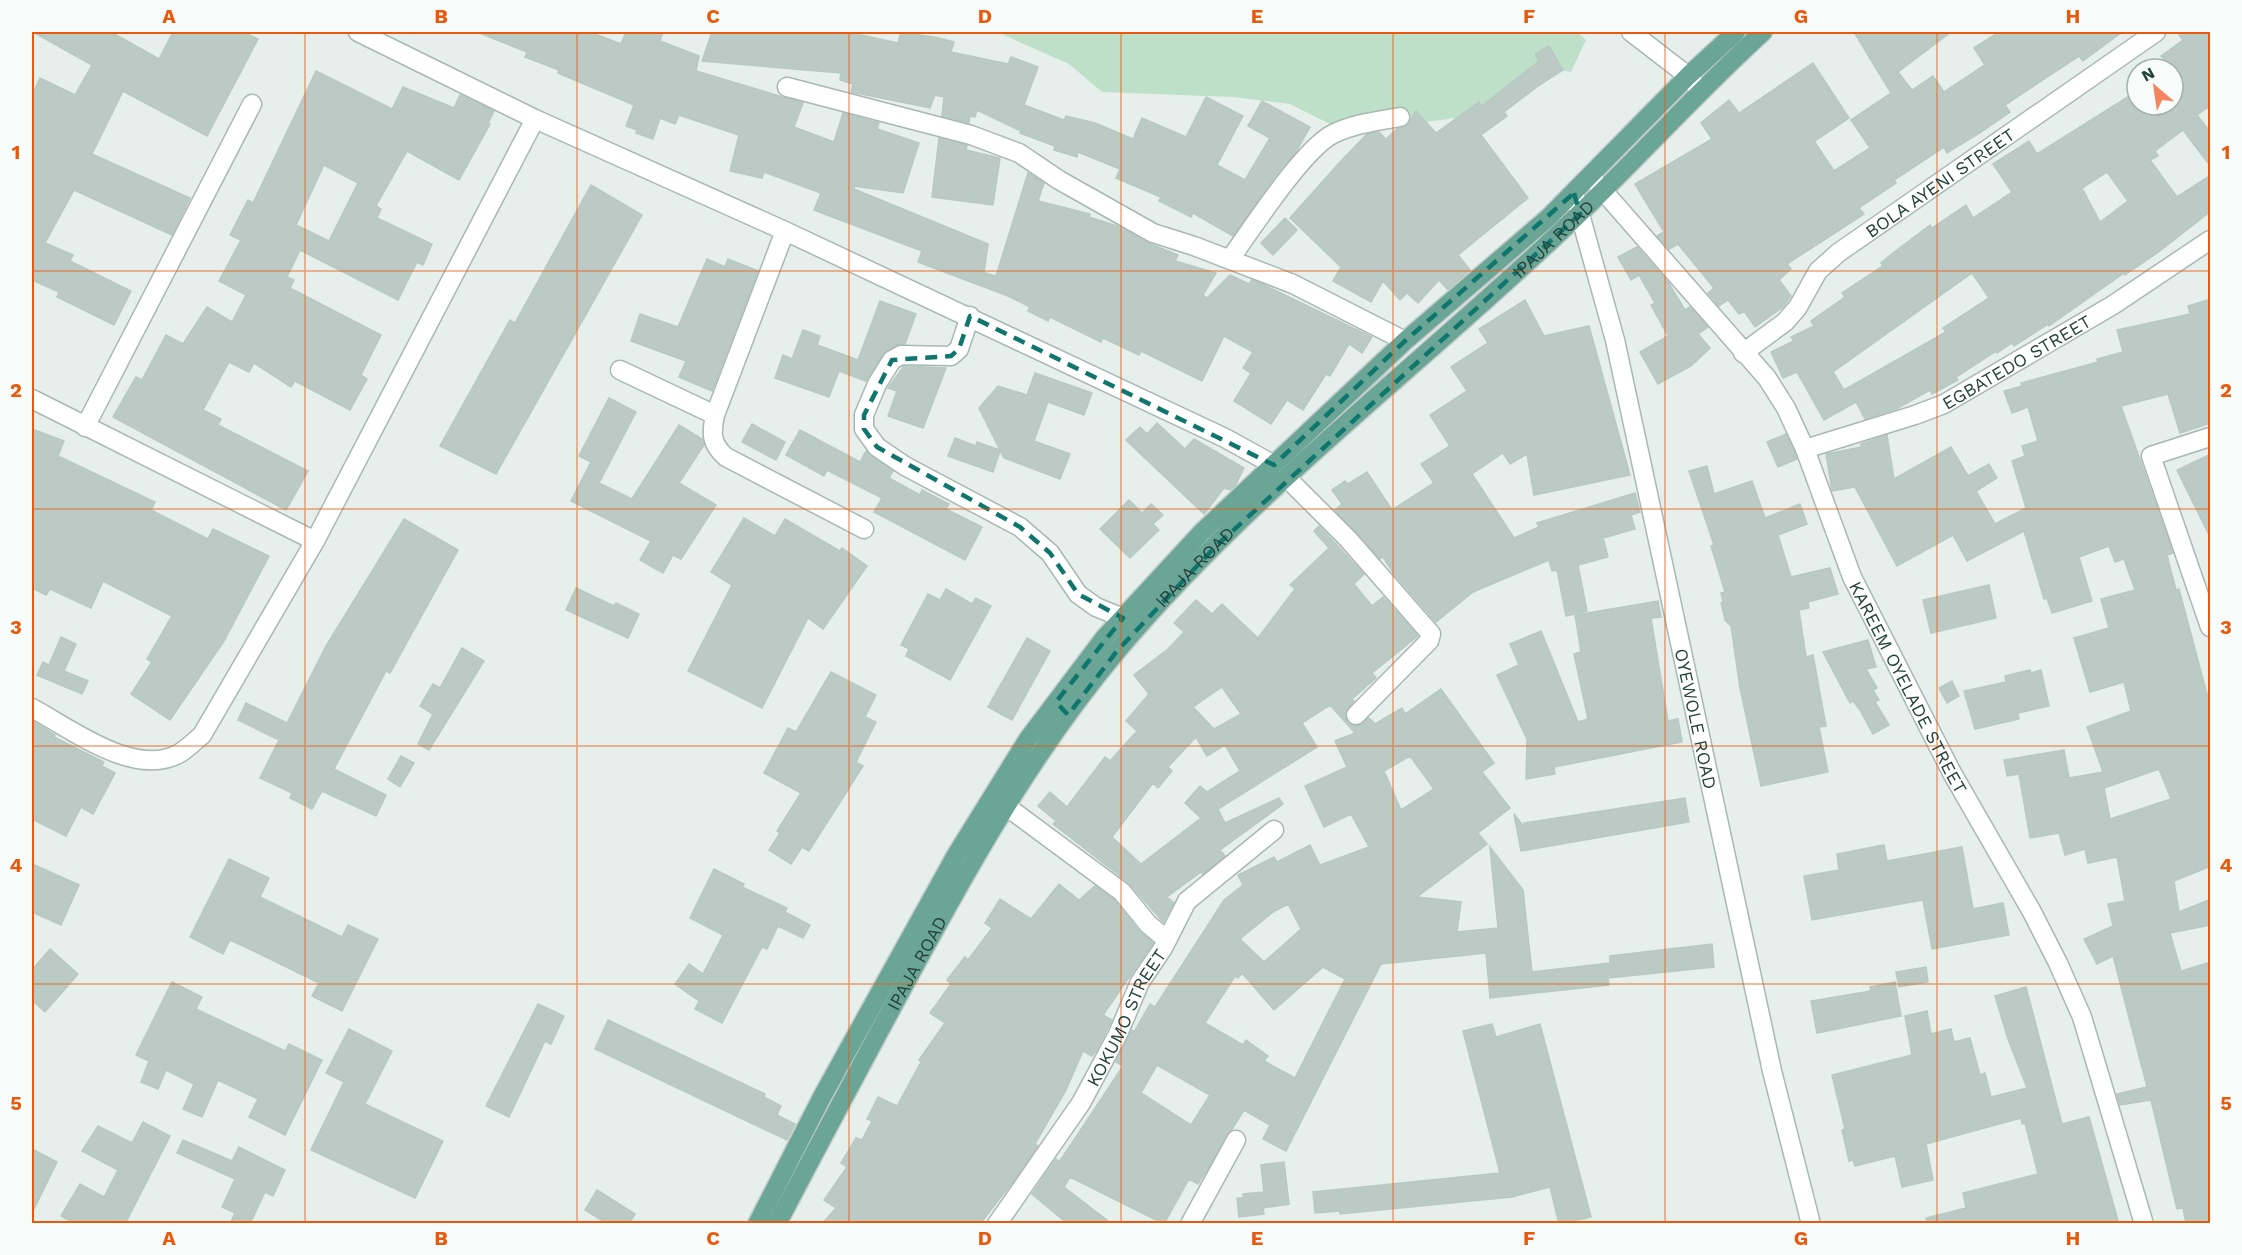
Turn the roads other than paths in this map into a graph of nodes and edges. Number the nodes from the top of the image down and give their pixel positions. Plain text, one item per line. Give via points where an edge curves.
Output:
1 (358, 32) edge
2 (1631, 32) edge
3 (1736, 32) edge
4 (1763, 32) edge
5 (2156, 32) edge
6 (1688, 76) junction
7 (787, 87) dead end
8 (1700, 90) junction
9 (252, 104) dead end
10 (1400, 117) dead end
11 (535, 119) junction
12 (1597, 183) junction
13 (1574, 193) junction
14 (1580, 214) junction
15 (785, 231) junction
16 (2211, 240) edge
17 (1230, 259) junction
18 (970, 316) junction
19 (1405, 341) junction
20 (1743, 353) junction
21 (620, 370) dead end
22 (32, 399) edge
23 (715, 415) junction
24 (85, 427) junction
25 (2211, 437) edge
26 (1805, 449) junction
27 (1274, 465) junction
28 (1287, 478) junction
29 (864, 529) dead end
30 (315, 541) junction
31 (1123, 618) junction
32 (2211, 627) edge
33 (32, 708) edge
34 (1062, 709) junction
35 (1356, 715) dead end
36 (1006, 806) junction
37 (1274, 830) dead end
38 (1167, 940) junction
39 (1236, 1140) dead end
40 (757, 1224) edge
41 (777, 1224) edge
42 (997, 1224) edge
43 (1190, 1224) edge
44 (1811, 1224) edge
45 (2144, 1224) edge

1 - 11 street
2 - 6 street
3 - 6 main road, IPAJA ROAD
4 - 8 main road, IPAJA ROAD
5 - 20 street, BOLA AYENI STREET via 1838,253 1818,271 1785,322
6 - 8 street
6 - 12 main road, IPAJA ROAD
7 - 17 street via 972,135 1019,153 1145,229
8 - 12 main road, IPAJA ROAD
9 - 24 street
10 - 17 street via 1362,124 1324,140 1270,202
11 - 15 street
11 - 30 street
12 - 13 main road, IPAJA ROAD
12 - 14 main road, IPAJA ROAD
12 - 20 street, KAREEM OYELADE STREET
13 - 14 street, OYEWOLE ROAD
13 - 19 main road, IPAJA ROAD
14 - 28 main road, IPAJA ROAD
14 - 44 street, OYEWOLE ROAD via 1616,340 1772,1071
15 - 18 street
15 - 23 street
16 - 26 street, EGBATEDO STREET via 2113,305 1944,404
17 - 19 street via 1303,289
18 - 27 street
18 - 31 street via 959,350 951,356 901,356 892,360 864,416 864,429 877,447 905,466 1020,527 1050,553 1078,594
19 - 27 main road, IPAJA ROAD
20 - 26 street, KAREEM OYELADE STREET via 1767,378
21 - 23 street
22 - 24 street
23 - 29 street via 711,433 715,447 726,457
24 - 30 street
25 - 32 street via 2151,456
26 - 45 street, KAREEM OYELADE STREET via 1851,577 1952,773 2032,912 2082,1017
27 - 28 street
27 - 31 main road, IPAJA ROAD via 1201,533
28 - 34 main road, IPAJA ROAD
28 - 35 street via 1348,539 1431,634 1429,642
30 - 33 street via 202,735 180,753 155,762 126,759
31 - 34 main road, IPAJA ROAD via 1092,653
34 - 36 main road, IPAJA ROAD
34 - 40 main road, IPAJA ROAD via 990,798 823,1095
36 - 38 street via 1122,892
36 - 41 main road, IPAJA ROAD via 907,980
37 - 38 street, KOKUMO STREET via 1186,901
38 - 42 street, KOKUMO STREET via 1140,982 1118,1034 1081,1103
39 - 43 street

